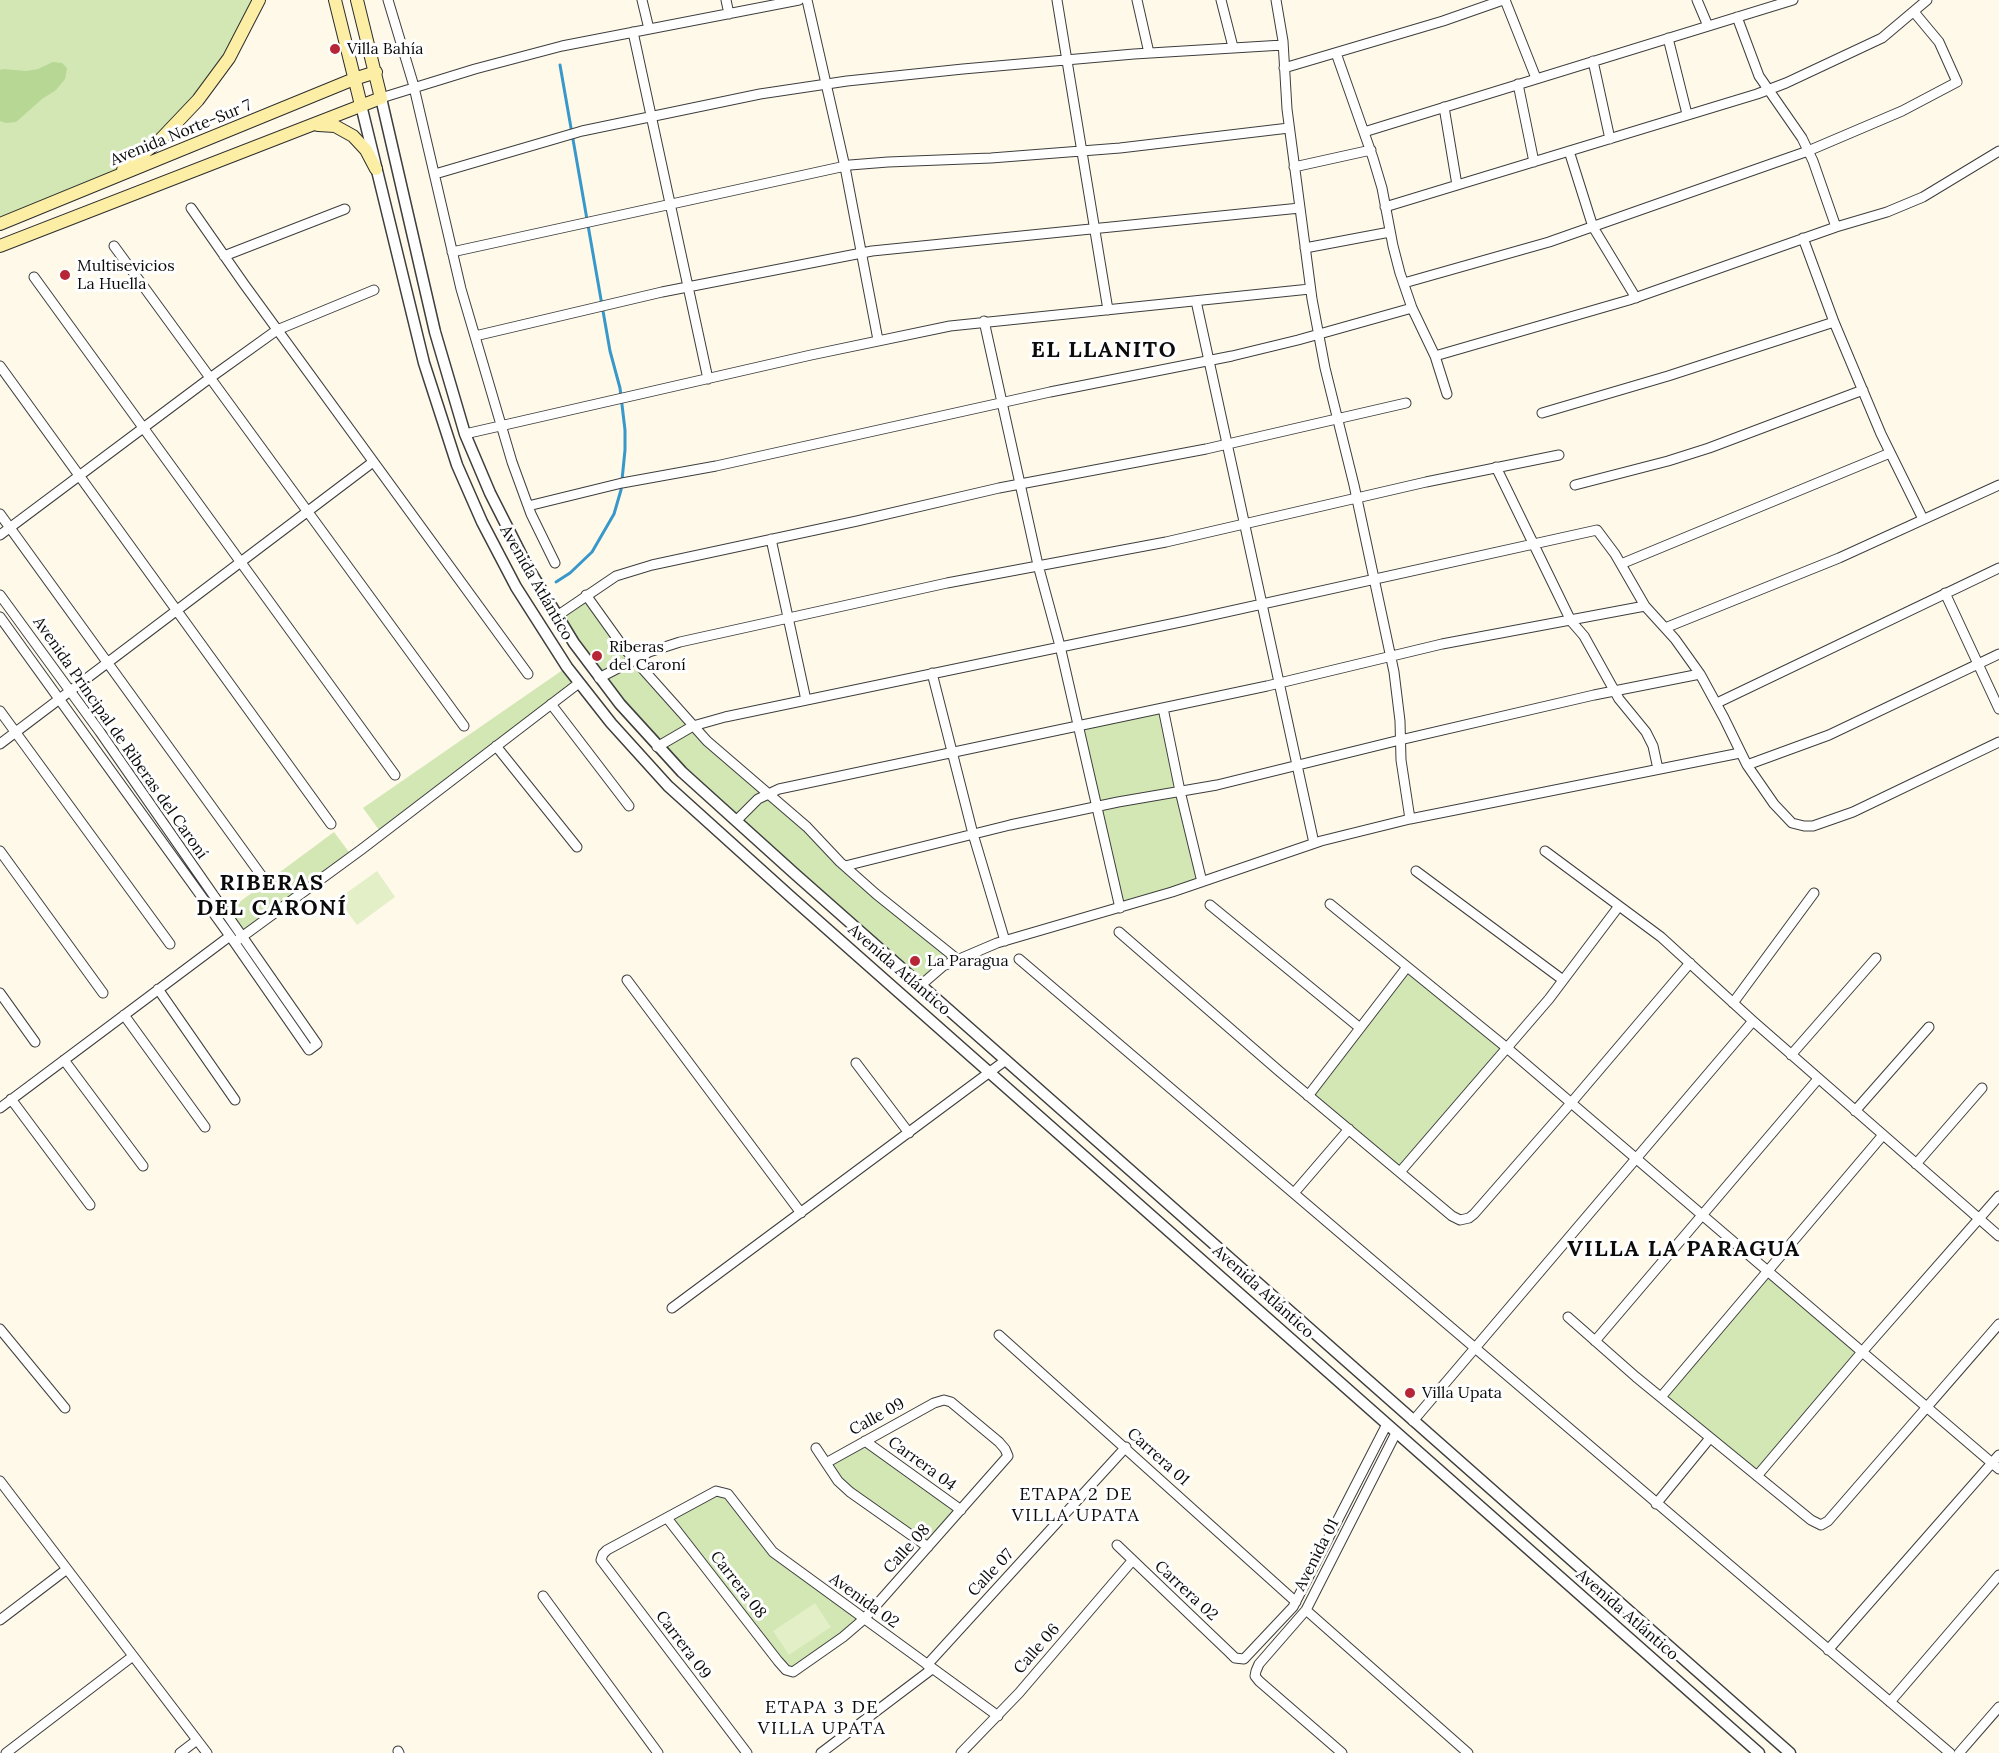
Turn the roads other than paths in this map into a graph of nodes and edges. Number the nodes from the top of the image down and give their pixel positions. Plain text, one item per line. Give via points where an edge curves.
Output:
1 (259, 0) edge
2 (335, 0) edge
3 (357, 0) edge
4 (388, 0) edge
5 (642, 0) edge
6 (726, 0) edge
7 (799, 0) edge
8 (807, 0) edge
9 (1057, 0) edge
10 (1137, 0) edge
11 (1221, 0) edge
12 (1276, 0) edge
13 (1504, 0) edge
14 (1696, 0) edge
15 (1792, 0) edge
16 (1927, 0) edge
17 (1492, 2) edge
18 (1780, 2) edge
19 (1914, 12) junction
20 (729, 14) junction
21 (1737, 17) junction
22 (1708, 26) junction
23 (649, 29) junction
24 (633, 32) junction
25 (1668, 38) junction
26 (1283, 45) junction
27 (1233, 48) junction
28 (1149, 53) junction
29 (1336, 53) junction
30 (1069, 60) junction
31 (1593, 61) junction
32 (1284, 68) junction
33 (375, 72) junction
34 (1536, 78) junction
35 (354, 79) junction
36 (827, 84) junction
37 (1518, 84) junction
38 (414, 87) junction
39 (1768, 90) junction
40 (381, 98) junction
41 (361, 105) junction
42 (1444, 107) junction
43 (1687, 114) junction
44 (651, 116) junction
45 (310, 125) junction
46 (1289, 128) junction
47 (1364, 132) junction
48 (1610, 139) junction
49 (1371, 150) junction
50 (1082, 151) junction
51 (1569, 151) junction
52 (1808, 151) junction
53 (1999, 151) edge
54 (1534, 162) junction
55 (845, 166) junction
56 (1294, 167) junction
57 (376, 169) junction
58 (435, 174) junction
59 (107, 182) junction
60 (1457, 185) junction
61 (670, 204) junction
62 (1385, 207) junction
63 (191, 208) dead end
64 (1300, 208) junction
65 (345, 209) dead end
66 (0, 224) edge
67 (1593, 227) junction
68 (1836, 227) junction
69 (1096, 229) junction
70 (1390, 232) junction
71 (1803, 238) junction
72 (0, 246) edge
73 (114, 246) dead end
74 (1305, 248) junction
75 (452, 252) junction
76 (862, 253) junction
77 (224, 256) junction
78 (34, 277) dead end
79 (1404, 283) junction
80 (689, 287) junction
81 (1310, 289) junction
82 (374, 290) dead end
83 (1636, 298) junction
84 (1196, 301) junction
85 (1412, 308) junction
86 (1108, 310) junction
87 (984, 321) junction
88 (1834, 322) junction
89 (277, 330) junction
90 (1318, 334) junction
91 (475, 336) junction
92 (878, 340) junction
93 (1435, 356) junction
94 (1208, 361) junction
95 (0, 366) edge
96 (210, 378) junction
97 (708, 379) junction
98 (1863, 390) junction
99 (1447, 394) dead end
100 (1002, 403) junction
101 (1406, 403) dead end
102 (1542, 413) dead end
103 (1338, 420) junction
104 (501, 424) junction
105 (144, 427) junction
106 (465, 434) junction
107 (1227, 444) junction
108 (1890, 453) junction
109 (1559, 455) dead end
110 (373, 462) junction
111 (1496, 467) junction
112 (79, 476) junction
113 (1021, 484) junction
114 (1575, 485) dead end
115 (1999, 485) edge
116 (1356, 498) junction
117 (528, 506) junction
118 (308, 512) junction
119 (0, 514) edge
120 (1923, 519) junction
121 (1245, 524) junction
122 (10, 528) junction
123 (0, 535) edge
124 (771, 539) junction
125 (1533, 544) junction
126 (242, 562) junction
127 (555, 563) dead end
128 (1621, 564) junction
129 (1038, 565) junction
130 (1999, 568) edge
131 (1373, 579) junction
132 (1945, 593) junction
133 (0, 595) edge
134 (586, 596) junction
135 (1261, 604) junction
136 (1645, 606) junction
137 (177, 611) junction
138 (557, 616) junction
139 (0, 617) edge
140 (788, 620) junction
141 (1571, 621) junction
142 (1665, 628) junction
143 (1060, 646) junction
144 (1999, 654) edge
145 (1390, 657) junction
146 (634, 659) junction
147 (108, 664) junction
148 (1978, 665) junction
149 (932, 674) junction
150 (1700, 674) junction
151 (528, 675) dead end
152 (599, 678) junction
153 (579, 682) junction
154 (1279, 683) junction
155 (1615, 691) junction
156 (70, 692) junction
157 (60, 699) junction
158 (806, 700) junction
159 (1717, 703) junction
160 (551, 704) junction
161 (1163, 708) junction
162 (1999, 709) edge
163 (0, 711) edge
164 (464, 726) dead end
165 (693, 726) junction
166 (1078, 726) junction
167 (15, 733) junction
168 (1400, 740) junction
169 (1999, 742) edge
170 (0, 744) edge
171 (495, 746) junction
172 (657, 747) junction
173 (952, 753) junction
174 (1740, 753) junction
175 (1296, 765) junction
176 (1747, 765) junction
177 (1658, 769) junction
178 (395, 774) dead end
179 (1180, 791) junction
180 (768, 793) junction
181 (629, 806) dead end
182 (1096, 807) junction
183 (1410, 819) junction
184 (736, 821) junction
185 (331, 824) dead end
186 (973, 834) junction
187 (1314, 843) junction
188 (577, 847) dead end
189 (1545, 850) dead end
190 (0, 851) edge
191 (845, 866) junction
192 (1416, 871) dead end
193 (261, 875) dead end
194 (1202, 882) junction
195 (1814, 893) dead end
196 (1330, 904) dead end
197 (1210, 905) dead end
198 (1619, 906) junction
199 (1120, 908) junction
200 (1119, 932) dead end
201 (236, 938) junction
202 (1005, 941) junction
203 (170, 944) dead end
204 (1876, 958) dead end
205 (957, 959) junction
206 (1018, 959) dead end
207 (1690, 963) junction
208 (1407, 968) junction
209 (627, 980) dead end
210 (1563, 980) junction
211 (921, 986) junction
212 (159, 989) junction
213 (0, 993) edge
214 (103, 993) dead end
215 (1733, 1003) junction
216 (124, 1015) junction
217 (1753, 1021) junction
218 (1929, 1027) dead end
219 (1360, 1028) junction
220 (35, 1042) dead end
221 (1507, 1047) junction
222 (1791, 1055) junction
223 (64, 1060) junction
224 (1006, 1060) junction
225 (856, 1063) dead end
226 (990, 1073) junction
227 (1818, 1079) junction
228 (1982, 1088) dead end
229 (1308, 1095) junction
230 (12, 1099) junction
231 (235, 1100) dead end
232 (1571, 1103) junction
233 (0, 1108) edge
234 (1855, 1111) junction
235 (205, 1127) dead end
236 (1349, 1130) junction
237 (909, 1133) junction
238 (1883, 1135) junction
239 (1636, 1159) junction
240 (1916, 1164) junction
241 (143, 1166) dead end
242 (1400, 1172) junction
243 (1294, 1193) junction
244 (1999, 1196) edge
245 (90, 1205) dead end
246 (801, 1213) junction
247 (1703, 1217) junction
248 (1979, 1219) junction
249 (1999, 1236) edge
250 (1766, 1270) junction
251 (672, 1308) dead end
252 (1568, 1317) dead end
253 (1999, 1324) edge
254 (0, 1329) edge
255 (999, 1335) dead end
256 (1595, 1341) junction
257 (1474, 1348) junction
258 (1862, 1352) junction
259 (1661, 1397) junction
260 (65, 1408) dead end
261 (1928, 1408) junction
262 (1413, 1421) junction
263 (1387, 1424) junction
264 (1396, 1433) junction
265 (1710, 1438) junction
266 (865, 1441) junction
267 (1125, 1447) junction
268 (816, 1448) dead end
269 (1007, 1452) joint
270 (1999, 1455) edge
271 (826, 1463) junction
272 (1996, 1466) edge
273 (1757, 1476) junction
274 (0, 1481) edge
275 (1656, 1504) junction
276 (961, 1510) junction
277 (668, 1518) junction
278 (1117, 1545) dead end
279 (928, 1547) junction
280 (1132, 1561) junction
281 (67, 1569) junction
282 (1999, 1575) edge
283 (543, 1596) dead end
284 (1296, 1602) junction
285 (1306, 1610) junction
286 (864, 1619) junction
287 (0, 1620) edge
288 (1828, 1650) junction
289 (133, 1656) junction
290 (1235, 1658) joint
291 (929, 1666) junction
292 (786, 1670) joint
293 (1890, 1702) junction
294 (1999, 1707) edge
295 (998, 1716) junction
296 (197, 1740) junction
297 (6, 1753) edge
298 (180, 1753) edge
299 (207, 1753) edge
300 (658, 1753) edge
301 (747, 1753) edge
302 (822, 1753) edge
303 (961, 1753) edge
304 (1342, 1753) edge
305 (1468, 1753) edge
306 (1759, 1753) edge
307 (1790, 1753) edge
308 (1950, 1753) edge
309 (1959, 1753) edge

1 - 59 main road via 229,58 193,107
2 - 35 main road, Avenida Atlántico
3 - 33 main road
4 - 38 street
5 - 23 street
6 - 20 street
7 - 20 street
8 - 36 street
9 - 30 street
10 - 28 street
11 - 27 street
12 - 26 street
13 - 17 street
13 - 34 street
14 - 22 street
15 - 18 street
16 - 19 street
17 - 29 street
18 - 21 street
19 - 39 street via 1882,38
19 - 52 street via 1939,42 1957,82 1902,111
20 - 23 street
21 - 22 street
21 - 39 street via 1754,66
22 - 25 street
23 - 24 street
24 - 38 street via 562,46
24 - 44 street
25 - 31 street
25 - 43 street
26 - 27 street
26 - 32 street
27 - 28 street
28 - 30 street
29 - 32 street
29 - 47 street
30 - 36 street
30 - 50 street
31 - 34 street
31 - 48 street
32 - 46 street
33 - 35 main road, Avenida Norte-Sur 7
33 - 40 main road
34 - 37 street
35 - 41 main road, Avenida Atlántico
35 - 59 main road, Avenida Norte-Sur 7
36 - 44 street
36 - 55 street
37 - 42 street
37 - 54 street
38 - 40 street
38 - 58 street
39 - 43 street
39 - 52 street via 1795,125
40 - 41 main road
40 - 106 street, Avenida Atlántico via 435,332
41 - 45 main road
41 - 57 street, Avenida Atlántico
42 - 47 street
42 - 60 street
43 - 48 street
44 - 58 street via 582,131
44 - 61 street
45 - 57 main road via 334,126 353,136
45 - 72 main road
46 - 50 street
46 - 56 street
47 - 49 street
48 - 51 street
49 - 56 street
49 - 62 street
50 - 55 street
50 - 69 street
51 - 54 street
51 - 67 street
52 - 67 street
52 - 68 street
53 - 68 street via 1923,197
54 - 60 street
55 - 61 street
55 - 76 street
56 - 64 street
57 - 153 street, Avenida Atlántico via 424,363 457,465 516,587
58 - 75 street
59 - 66 main road, Avenida Norte-Sur 7
60 - 62 street
61 - 75 street
61 - 80 street
62 - 70 street
63 - 77 street
64 - 69 street
64 - 74 street
65 - 77 street
67 - 79 street
67 - 83 street
68 - 71 street
69 - 76 street
69 - 86 street
70 - 74 street
70 - 79 street
71 - 83 street
71 - 88 street
73 - 96 street
74 - 81 street
75 - 91 street
76 - 80 street
76 - 92 street
77 - 89 street
78 - 105 street
79 - 85 street
80 - 91 street
80 - 97 street
81 - 84 street
81 - 90 street
82 - 89 street
83 - 93 street
84 - 86 street
84 - 94 street
85 - 90 street
85 - 93 street
86 - 87 street
87 - 92 street
87 - 100 street
88 - 98 street
88 - 102 street
89 - 96 street
89 - 110 street
90 - 94 street
90 - 103 street
91 - 104 street
92 - 97 street
93 - 99 street
94 - 100 street
94 - 107 street
95 - 112 street
96 - 105 street
96 - 118 street
97 - 104 street
98 - 108 street
98 - 114 street via 1668,461
100 - 113 street
100 - 117 street
101 - 103 street
103 - 107 street
103 - 116 street
104 - 106 street
104 - 117 street
105 - 112 street
105 - 126 street
106 - 138 street, Avenida Atlántico via 507,527
107 - 113 street
107 - 121 street
108 - 120 street
108 - 128 street
109 - 111 street
110 - 118 street
110 - 151 street
111 - 116 street
111 - 125 street
112 - 122 street
112 - 137 street
113 - 124 street
113 - 129 street
115 - 120 street
116 - 121 street
116 - 131 street
117 - 127 street
118 - 126 street
118 - 164 street
119 - 122 street
120 - 142 street via 1839,558
121 - 129 street
121 - 135 street
122 - 123 street
122 - 147 street
124 - 134 street via 631,571
124 - 140 street
125 - 128 street via 1597,530
125 - 131 street
125 - 141 street
126 - 137 street
126 - 178 street
128 - 136 street
129 - 140 street
129 - 143 street
130 - 132 street
131 - 135 street
131 - 145 street
132 - 148 street
132 - 159 street
133 - 156 street, Avenida Principal de Riberas del Caroní
134 - 138 street
134 - 146 street
135 - 143 street
135 - 154 street
136 - 141 street
136 - 142 street
137 - 147 street
137 - 185 street
138 - 152 street, Avenida Atlántico
139 - 157 street, Avenida Principal de Riberas del Caroní
140 - 146 street via 680,642
140 - 158 street
141 - 145 street
141 - 155 street via 1584,636
142 - 150 street
143 - 149 street
143 - 166 street
144 - 148 street
145 - 154 street
145 - 168 street
146 - 152 street
146 - 165 street
147 - 156 street
147 - 193 street
148 - 162 street
148 - 176 street via 1828,735
149 - 158 street
149 - 173 street
150 - 155 street
150 - 159 street
152 - 172 street, Avenida Atlántico
153 - 160 street
153 - 226 street, Avenida Atlántico via 627,742 674,791
154 - 161 street
154 - 175 street
155 - 168 street
155 - 177 street via 1646,732
156 - 157 street
156 - 201 street, Avenida Principal de Riberas del Caroní
157 - 167 street
157 - 201 street, Avenida Principal de Riberas del Caroní
158 - 165 street
159 - 174 street
160 - 171 street
160 - 181 street
161 - 166 street
161 - 179 street
163 - 167 street
165 - 172 street
165 - 180 street
166 - 173 street
166 - 182 street
167 - 170 street
167 - 203 street
168 - 175 street
168 - 183 street
169 - 176 street via 1853,812 1813,826 1792,823
171 - 188 street
171 - 201 street
172 - 184 street, Avenida Atlántico
173 - 180 street
173 - 186 street
174 - 176 street
174 - 177 street
175 - 179 street
175 - 187 street
177 - 183 street
179 - 182 street
179 - 194 street
180 - 184 street
180 - 191 street
182 - 186 street
182 - 199 street
183 - 187 street
184 - 211 street, Avenida Atlántico
186 - 191 street
186 - 202 street
187 - 194 street
189 - 198 street
190 - 214 street
191 - 205 street
192 - 210 street
194 - 199 street
195 - 215 street
196 - 208 street
197 - 219 street
198 - 207 street
198 - 210 street
199 - 202 street
200 - 229 street
201 - 201 street, Avenida Principal de Riberas del Caroní via 309,1050 317,1044
201 - 212 street
202 - 205 street
204 - 222 street
205 - 211 street
206 - 243 street
207 - 215 street
207 - 232 street
208 - 219 street
208 - 221 street
209 - 246 street
210 - 221 street
211 - 224 street, Avenida Atlántico
212 - 216 street
212 - 231 street
213 - 220 street
215 - 217 street
216 - 223 street
216 - 235 street
217 - 222 street
217 - 239 street
218 - 234 street
219 - 229 street
221 - 232 street
221 - 242 street
222 - 227 street
223 - 230 street
223 - 241 street
224 - 226 street
224 - 262 street, Avenida Atlántico
225 - 237 street
226 - 237 street
226 - 263 street, Avenida Atlántico
227 - 234 street
227 - 247 street
228 - 240 street
229 - 236 street
230 - 233 street
230 - 245 street
232 - 239 street
232 - 242 street via 1469,1218 1460,1220 1452,1216
234 - 238 street
236 - 242 street
236 - 243 street
237 - 246 street
238 - 240 street
238 - 250 street
239 - 247 street
239 - 257 street
240 - 248 street
243 - 257 street
244 - 248 street
246 - 251 street
247 - 250 street
247 - 256 street
248 - 249 street
248 - 258 street
250 - 258 street
250 - 259 street
252 - 256 street
253 - 261 street
254 - 260 street
255 - 267 street, Carrera 01
256 - 259 street
257 - 262 street
257 - 275 street
258 - 261 street
258 - 273 street
259 - 265 street
261 - 272 street
261 - 273 street via 1824,1524 1811,1520
262 - 307 street, Avenida Atlántico
263 - 264 street, Avenida Atlántico
263 - 284 street, Avenida 01
264 - 285 street, Avenida 01
264 - 306 street, Avenida Atlántico
265 - 273 street
265 - 275 street
266 - 269 street, Calle 09 via 944,1400
266 - 271 street, Calle 09
266 - 276 street, Carrera 04
267 - 284 street, Carrera 01
267 - 291 street, Calle 07
268 - 271 street
269 - 276 street, Calle 08 via 1006,1459
270 - 272 street
271 - 279 street via 850,1492
272 - 288 street
274 - 281 street
275 - 288 street
276 - 279 street, Calle 08
277 - 286 street, Avenida 02 via 716,1491 728,1494 773,1552
277 - 292 street, Carrera 08
277 - 301 street, Carrera 09 via 603,1554 602,1563
278 - 280 street, Carrera 02
279 - 286 street, Calle 08
280 - 290 street, Carrera 02
280 - 295 street, Calle 06
281 - 287 street
281 - 289 street
282 - 293 street
283 - 300 street
284 - 290 street, Avenida 01 via 1248,1656
285 - 304 street, Avenida 01 via 1258,1664 1256,1676
285 - 305 street
286 - 291 street, Avenida 02
286 - 292 street, Calle 08 via 796,1671
288 - 293 street
289 - 296 street
289 - 297 street
291 - 295 street, Avenida 02
291 - 302 street, Calle 07
293 - 308 street
294 - 309 street
295 - 303 street, Calle 06
296 - 298 street
296 - 299 street

